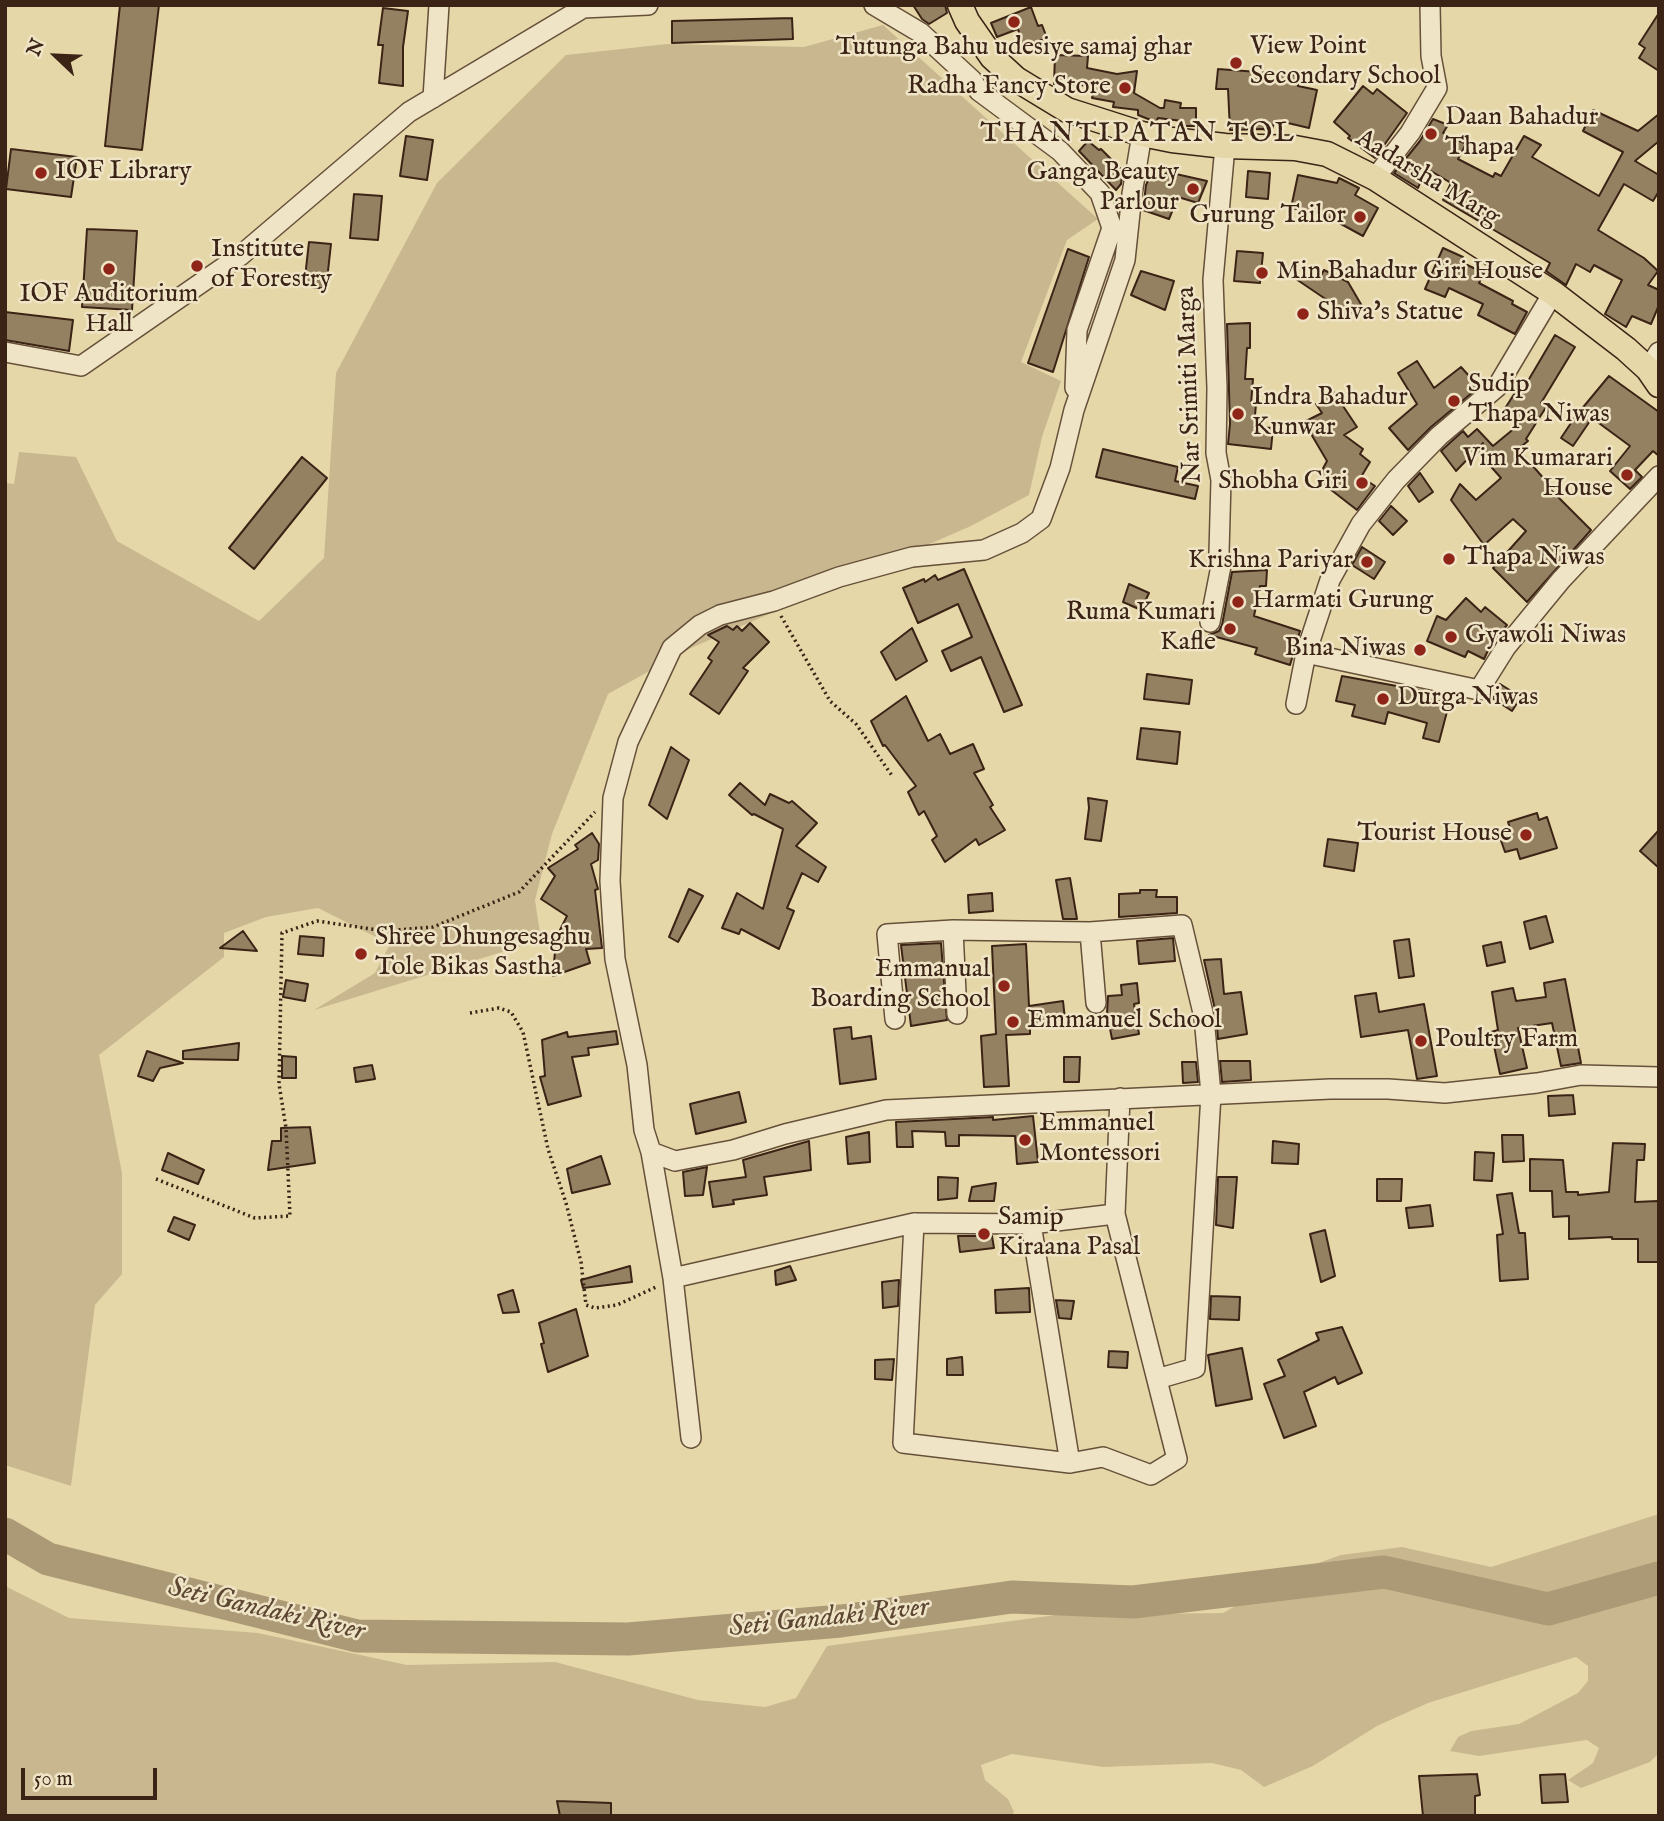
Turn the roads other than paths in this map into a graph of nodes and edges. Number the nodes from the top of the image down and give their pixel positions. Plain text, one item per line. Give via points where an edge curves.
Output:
1 (439, 5) edge
2 (648, 5) edge
3 (874, 5) edge
4 (960, 5) edge
5 (1430, 5) edge
6 (433, 98) junction
7 (1142, 134) junction
8 (1225, 146) junction
9 (1374, 178) junction
10 (1553, 293) junction
11 (5, 352) edge
12 (1655, 369) edge
13 (1074, 410) junction
14 (1659, 476) edge
15 (1210, 622) dead end
16 (1306, 653) junction
17 (1296, 704) dead end
18 (953, 930) junction
19 (1090, 932) junction
20 (1096, 1003) dead end
21 (957, 1014) dead end
22 (895, 1019) dead end
23 (1659, 1077) edge
24 (1211, 1094) junction
25 (1121, 1098) junction
26 (650, 1152) junction
27 (1115, 1214) junction
28 (914, 1223) junction
29 (1031, 1224) junction
30 (673, 1278) junction
31 (1157, 1380) junction
32 (691, 1438) dead end
33 (1070, 1463) junction

1 - 6 street
2 - 6 street via 583,8
3 - 13 street via 921,33 979,90 1060,151 1100,192 1112,228 1077,330
4 - 7 main road, Aadarsha Marg via 992,57 1016,79 1067,110
5 - 9 street via 1437,88 1410,133
6 - 11 street via 410,112 240,256 81,366
7 - 8 main road, Aadarsha Marg
7 - 13 street via 1125,260
8 - 9 main road, Aadarsha Marg via 1327,154
8 - 15 street, Nar Srimiti Marga via 1213,280 1221,566
9 - 10 main road, Aadarsha Marg
10 - 12 main road, Aadarsha Marg
10 - 16 street via 1497,387 1438,436 1361,524 1330,580
13 - 26 street via 1041,519 1022,533 984,550 912,557 720,615 672,648 628,742 613,798 610,881 615,958
14 - 16 street via 1560,580 1506,647 1479,690
16 - 17 street
18 - 19 street
18 - 21 street
18 - 22 street via 887,934
19 - 20 street
19 - 24 street via 1182,925 1204,1017
23 - 24 street via 1581,1075 1445,1093 1330,1089
24 - 25 street
24 - 31 street via 1195,1368
25 - 26 street via 886,1110 675,1161
25 - 27 street
26 - 30 street
27 - 29 street
27 - 31 street
28 - 29 street
28 - 30 street
28 - 33 street via 904,1443
29 - 33 street
30 - 32 street
31 - 33 street via 1177,1459 1151,1475 1103,1457

